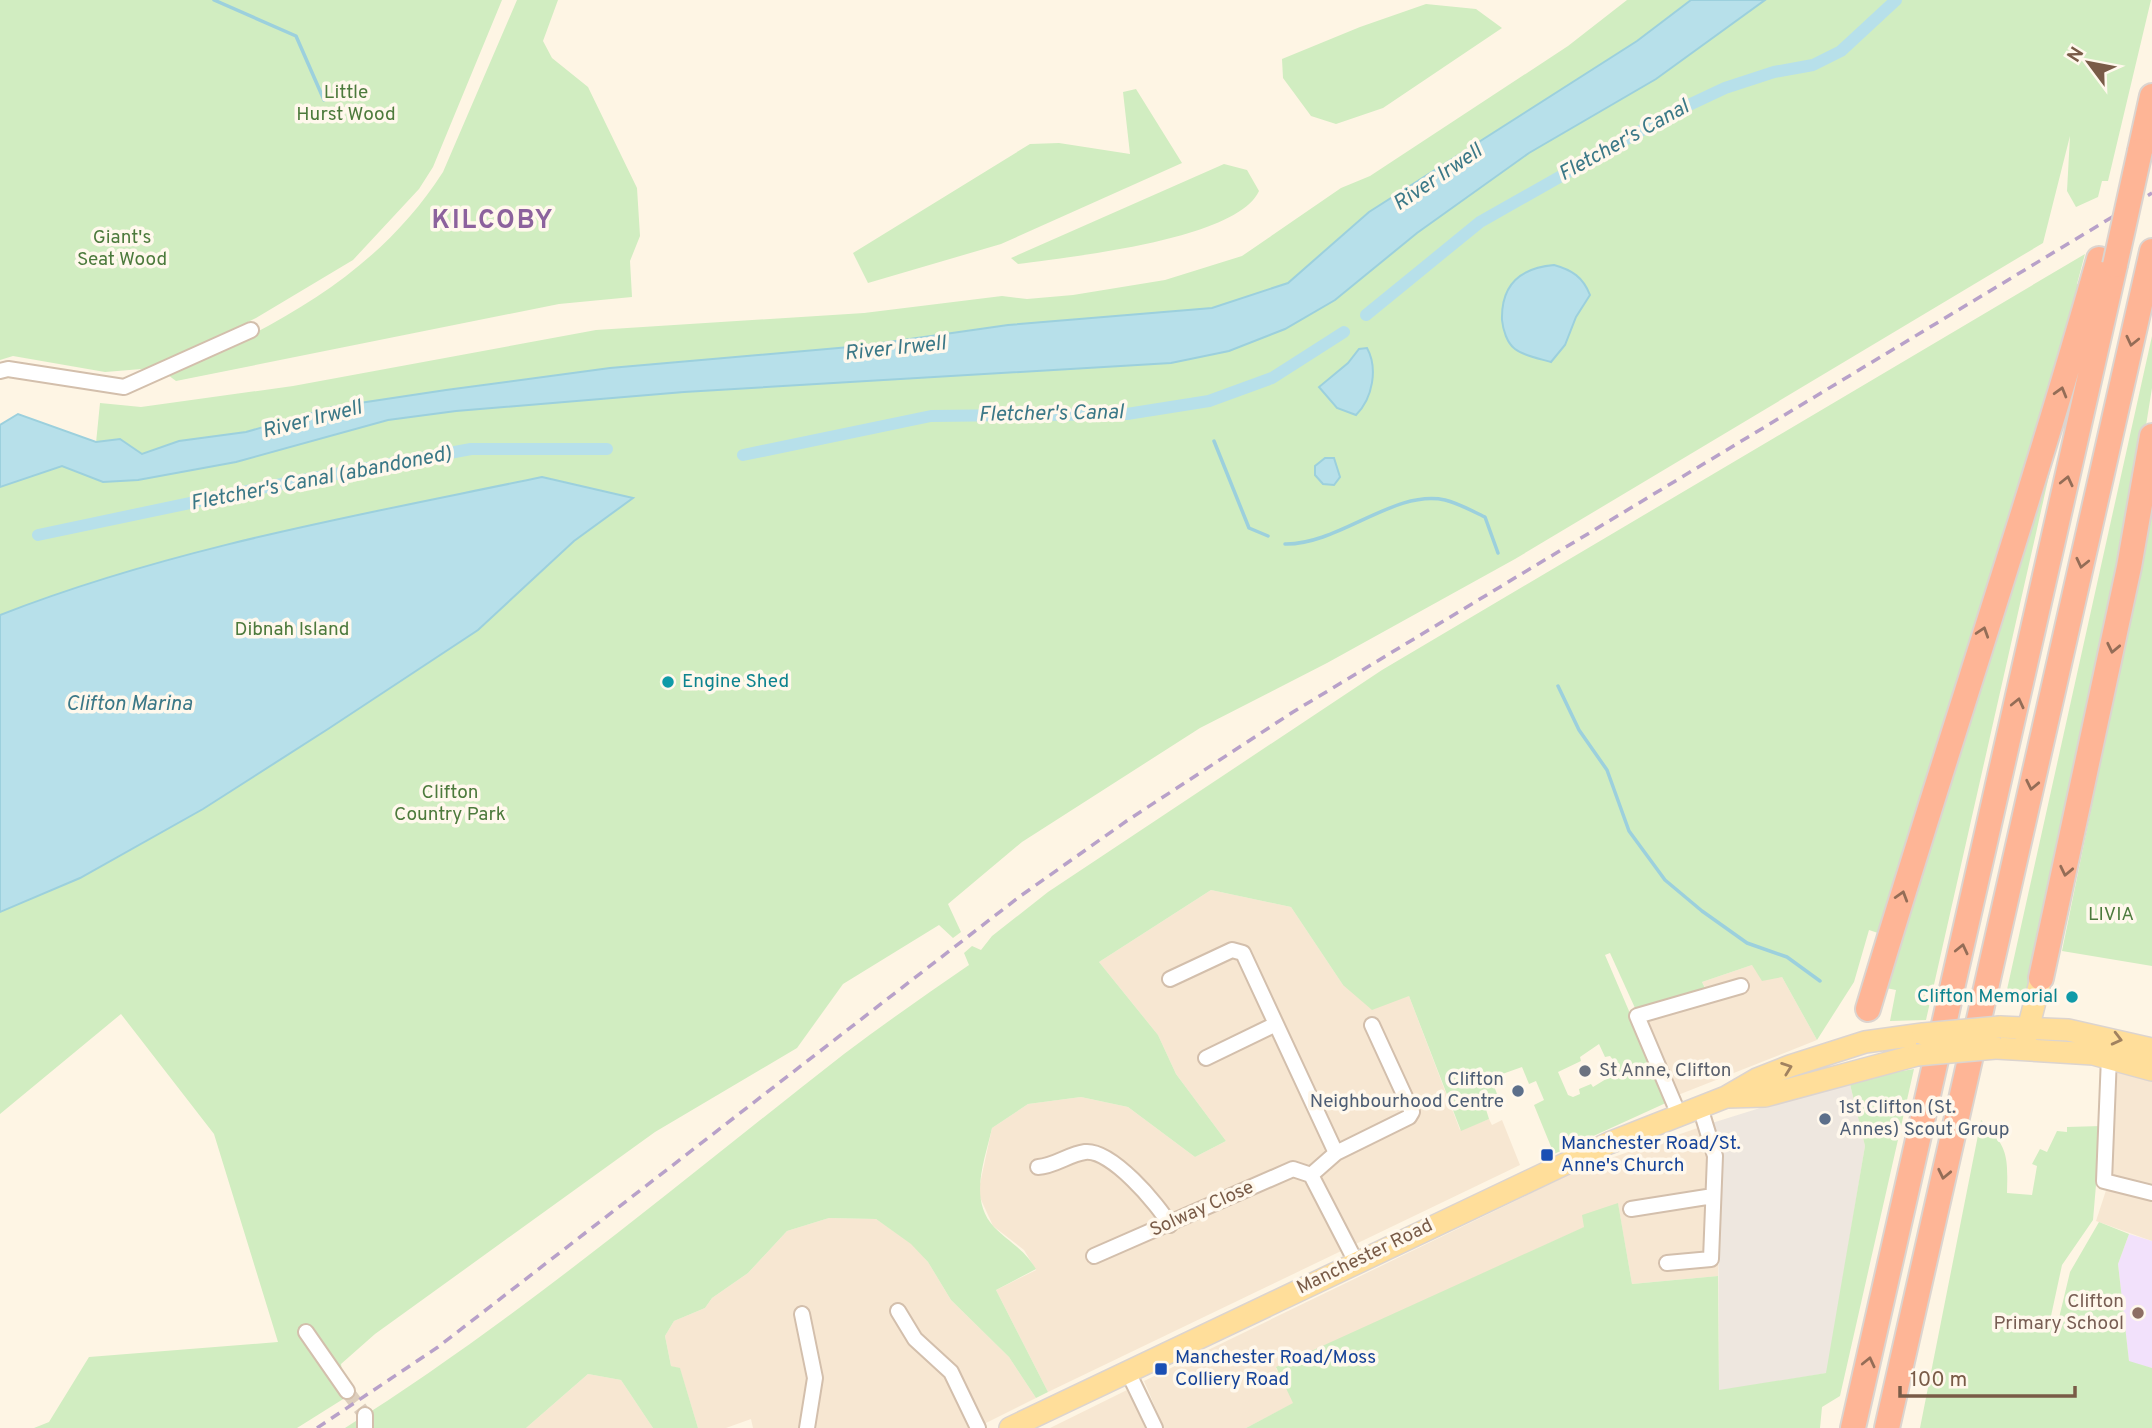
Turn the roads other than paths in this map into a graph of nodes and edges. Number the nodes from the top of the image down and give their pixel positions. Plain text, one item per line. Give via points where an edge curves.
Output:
1 (2152, 96) edge
2 (2152, 251) edge
3 (2107, 262) junction
4 (251, 330) dead end
5 (0, 371) edge
6 (2152, 436) edge
7 (2041, 978) junction
8 (1170, 979) dead end
9 (1741, 986) dead end
10 (1868, 1009) joint
11 (1276, 1024) junction
12 (1372, 1025) dead end
13 (2030, 1027) junction
14 (2068, 1030) junction
15 (2002, 1041) junction
16 (1865, 1042) junction
17 (2152, 1049) edge
18 (2109, 1057) junction
19 (1206, 1058) dead end
20 (1895, 1060) junction
21 (2152, 1070) edge
22 (1726, 1097) junction
23 (1700, 1107) junction
24 (1679, 1115) junction
25 (1336, 1153) junction
26 (1038, 1167) dead end
27 (1311, 1175) junction
28 (2152, 1193) edge
29 (1713, 1196) junction
30 (1630, 1209) dead end
31 (1170, 1225) junction
32 (1094, 1256) dead end
33 (1356, 1262) junction
34 (1667, 1263) dead end
35 (898, 1311) dead end
36 (802, 1314) dead end
37 (306, 1332) dead end
38 (1127, 1370) junction
39 (347, 1391) tunnel mouth
40 (807, 1428) edge
41 (978, 1428) edge
42 (1010, 1428) edge
43 (1155, 1428) edge
44 (1853, 1428) edge
45 (1886, 1428) edge

1 - 3 highway, bridge
2 -> 45 highway
10 -> 3 highway via 1967,683
44 -> 3 highway
4 - 5 street via 124,387
6 -> 7 highway via 2122,606
7 - 13 main road
7 - 14 main road via 2050,1007
8 - 11 street via 1238,950
9 - 24 street via 1637,1016
10 - 16 main road
11 - 19 street
11 - 25 street
12 - 25 street via 1412,1112
13 - 14 main road
13 - 15 main road
14 -> 17 main road
15 - 16 main road, Manchester Road, bridge via 1923,1034
15 - 18 main road
15 - 20 main road, Manchester Road, bridge
16 - 20 main road
22 -> 16 main road, Manchester Road via 1779,1071
18 - 21 main road
18 - 28 street via 2104,1181
20 - 22 main road, Manchester Road via 1765,1096
22 - 23 main road, Manchester Road
23 - 24 main road, Manchester Road
23 - 29 street via 1715,1156
24 - 33 main road, Manchester Road
25 - 27 street
26 - 31 street via 1084,1152 1095,1153 1141,1185
27 - 31 street, Solway Close via 1293,1169
27 - 33 street
29 - 30 street
29 - 34 street via 1712,1259
31 - 32 street, Solway Close
33 - 38 main road, Manchester Road
35 - 41 street via 915,1339 951,1372
36 - 40 street via 815,1378
37 - 39 street
38 - 42 main road, Manchester Road
38 - 43 street

